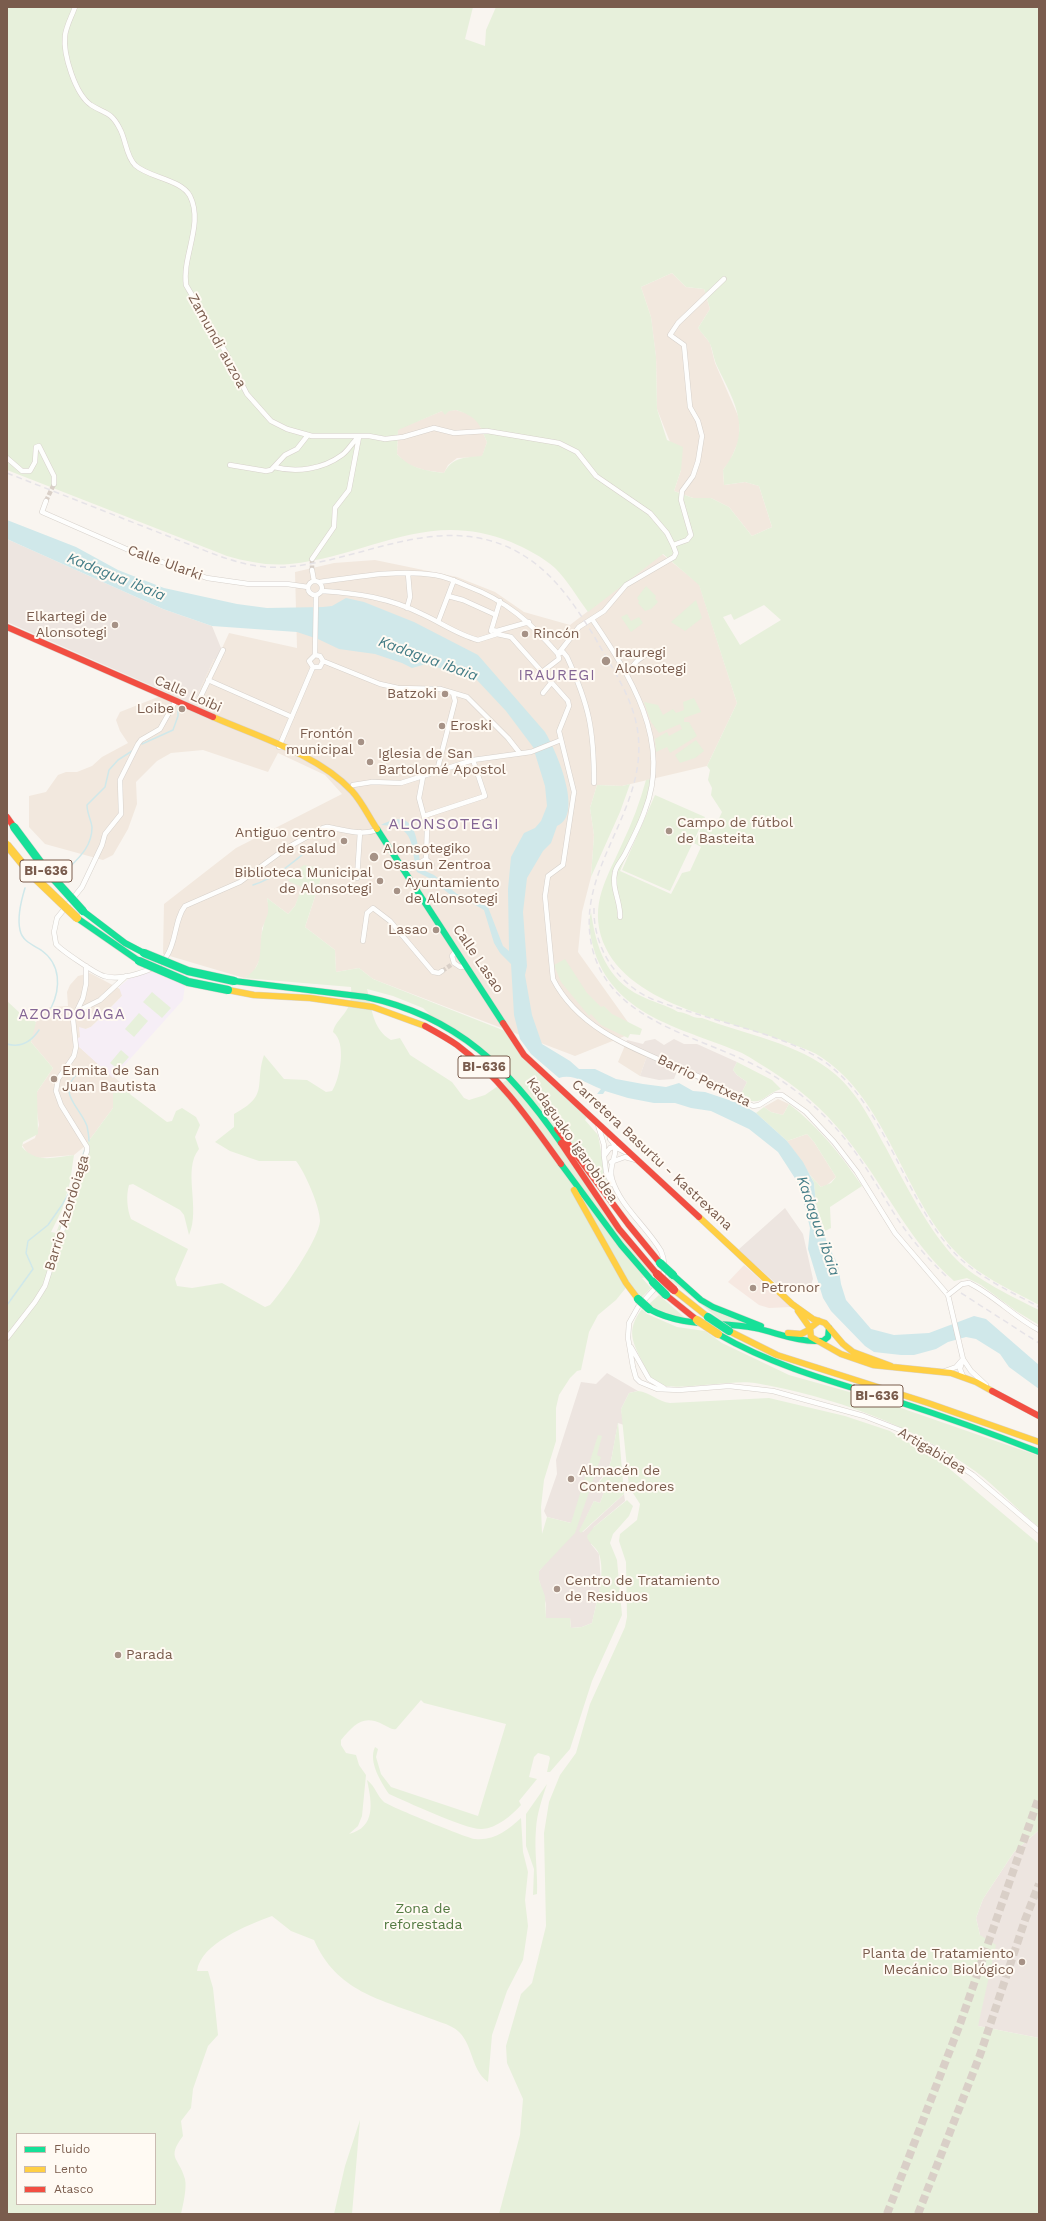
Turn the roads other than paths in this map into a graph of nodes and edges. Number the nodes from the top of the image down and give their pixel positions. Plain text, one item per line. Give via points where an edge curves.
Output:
1 (75, 7) edge
2 (724, 279) dead end
3 (308, 435) junction
4 (359, 437) junction
5 (7, 458) edge
6 (230, 464) dead end
7 (274, 467) junction
8 (54, 484) tunnel mouth
9 (46, 501) tunnel mouth
10 (673, 545) junction
11 (312, 559) tunnel mouth
12 (312, 570) tunnel mouth
13 (408, 574) junction
14 (454, 580) junction
15 (314, 581) junction
16 (320, 582) junction
17 (308, 587) junction
18 (322, 591) junction
19 (316, 595) junction
20 (448, 596) junction
21 (500, 601) junction
22 (407, 608) junction
23 (496, 614) junction
24 (592, 619) junction
25 (438, 622) junction
26 (529, 622) junction
27 (7, 627) edge
28 (509, 628) junction
29 (492, 630) junction
30 (489, 636) junction
31 (511, 637) junction
32 (223, 650) dead end
33 (651, 651) dead end
34 (558, 654) junction
35 (315, 655) junction
36 (323, 661) junction
37 (313, 667) junction
38 (542, 672) junction
39 (627, 673) junction
40 (208, 680) junction
41 (551, 682) junction
42 (453, 693) junction
43 (543, 693) dead end
44 (463, 696) junction
45 (455, 701) junction
46 (175, 702) junction
47 (198, 702) dead end
48 (292, 717) junction
49 (561, 740) junction
50 (511, 742) junction
51 (281, 743) junction
52 (519, 752) junction
53 (508, 754) junction
54 (441, 759) junction
55 (473, 760) junction
56 (449, 768) junction
57 (437, 771) junction
58 (423, 777) junction
59 (341, 780) junction
60 (594, 783) dead end
61 (359, 784) junction
62 (353, 789) junction
63 (424, 816) junction
64 (7, 818) edge
65 (378, 829) junction
66 (360, 832) junction
67 (7, 845) edge
68 (426, 859) junction
69 (432, 865) dead end
70 (405, 872) junction
71 (357, 878) dead end
72 (620, 917) dead end
73 (363, 941) dead end
74 (456, 951) junction
75 (86, 966) junction
76 (466, 966) junction
77 (442, 971) dead end
78 (128, 975) junction
79 (78, 1011) junction
80 (502, 1020) joint
81 (516, 1082) junction
82 (597, 1123) junction
83 (616, 1147) junction
84 (604, 1156) junction
85 (636, 1160) junction
86 (611, 1162) junction
87 (564, 1167) junction
88 (618, 1192) junction
89 (948, 1295) junction
90 (792, 1304) junction
91 (820, 1321) junction
92 (829, 1328) junction
93 (810, 1329) junction
94 (1039, 1330) edge
95 (7, 1338) edge
96 (628, 1338) junction
97 (817, 1341) junction
98 (963, 1360) junction
99 (966, 1365) junction
100 (891, 1366) junction
101 (943, 1371) junction
102 (636, 1376) junction
103 (963, 1376) junction
104 (648, 1378) junction
105 (665, 1389) junction
106 (994, 1392) junction
107 (1039, 1416) edge
108 (1039, 1442) edge
109 (1039, 1452) edge
110 (1039, 1531) edge

1 - 3 street, Zamundi auzoa via 65,40 67,59 78,89 91,105 110,114 120,129 135,165 160,179 182,187 190,196 194,229 185,274 186,285 193,300 226,353 247,394 263,413 271,421 287,429
2 - 10 street via 678,323 670,335 684,345 690,407 698,421 702,436 698,461 682,491 681,500 691,535 687,540
3 - 4 street, Zamundi auzoa
3 - 7 street via 302,444 285,455
4 - 7 street via 342,455 316,467 295,471
4 - 10 street, Zamundi auzoa via 403,437 430,428 454,433 487,431 559,443 569,447 584,460 596,476 650,513 667,533
4 - 11 street via 349,490 336,508 334,526
5 - 8 street via 22,471 30,471 35,462 36,447 39,446 54,476
6 - 7 street via 266,471
9 - 17 street, Calle Ularki via 42,512 178,569 226,582
10 - 24 street via 676,553 674,557 626,585 611,605
12 - 15 street
13 - 14 street via 435,575
13 - 16 street
13 - 22 street via 410,596
14 - 20 street
14 - 21 street
15 - 16 street
15 - 17 street
16 - 18 street
17 - 19 street via 309,593
18 - 19 street
18 - 22 street via 372,595
19 - 35 street via 313,649
20 - 23 street
20 - 25 street
21 - 23 street
21 - 26 street
22 - 25 street
23 - 29 street
24 - 34 street via 579,627
24 - 39 street
25 - 30 street via 478,640
26 - 28 street
26 - 34 street
27 - 46 main road, Calle Loibi via 50,644
28 - 29 street
28 - 31 street
29 - 30 street
30 - 31 street via 497,634
31 - 38 street
32 - 40 street
33 - 39 street via 637,661
34 - 38 street via 559,659
34 - 60 street via 563,652 567,657 590,714 594,746
35 - 36 street via 320,656
35 - 37 street via 309,661
36 - 37 street via 320,667
36 - 42 street via 380,684 398,688 440,689
37 - 48 street
38 - 41 street
39 - 72 street via 647,722 653,765 650,796 645,811 615,872 614,882
40 - 47 street
40 - 48 street
41 - 43 street
41 - 49 street via 569,704 560,725
42 - 44 street
42 - 45 street
44 - 45 street
44 - 50 street via 467,697
45 - 54 street
46 - 51 main road, Calle Loibi via 267,742
46 - 75 street via 160,729 138,744 120,780 121,814 106,834 82,887 55,924 56,944
48 - 51 street
49 - 52 street via 531,752
49 - 89 street, Barrio Pertxeta via 573,799 562,865 549,874 545,884 545,896 553,979 566,1000 590,1023 619,1042 709,1081 753,1106 775,1095 781,1095 806,1112 857,1172 895,1233
50 - 52 street
50 - 53 street
51 - 59 main road, Calle Loibi via 318,763
52 - 53 street
53 - 55 street
54 - 56 street
54 - 57 street
55 - 56 street
55 - 63 street via 485,796
56 - 57 street
57 - 58 street
58 - 61 street via 401,783
58 - 63 street via 419,798
59 - 61 street
59 - 62 main road, Calle Loibi
61 - 62 street
62 - 65 main road, Calle Lasao
63 - 68 street via 428,843
64 - 81 main road, Kadaguako igarobidea / BI-636, bridge via 46,870 83,911 125,943 144,953 192,973 255,985 354,995 413,1011 471,1043
65 - 66 street via 373,832
65 - 70 main road, Calle Lasao
66 - 71 street
66 - 78 street via 323,828 285,849 245,879 190,903 181,912 173,943 166,958 145,971
67 - 87 main road, Kadaguako igarobidea / BI-636, bridge via 35,879 77,918 139,961 188,982 254,994 310,998 373,1007 425,1026 456,1044 495,1078 529,1118
68 - 69 street
68 - 70 street
70 - 74 main road, Calle Lasao
73 - 77 street via 367,913 373,908 390,921 433,972
74 - 76 main road, Calle Lasao
74 - 76 street via 452,957 452,964 460,968
75 - 78 street via 107,977
75 - 79 street, Barrio Azordoiaga via 86,984
76 - 80 main road, Calle Lasao
78 - 79 street via 100,1000
79 - 95 street, Barrio Azordoiaga via 73,1019 76,1047 74,1056 58,1078 56,1091 87,1151 44,1286
80 - 82 main road, Carretera Basurtu - Kastrexana via 524,1055
81 - 93 main road, bridge via 543,1112 660,1263 701,1300 732,1315 783,1332 801,1334
81 - 108 main road, Kadaguako igarobidea / BI-636, bridge via 617,1226 657,1274 708,1317 776,1355 928,1403
82 - 83 street
82 - 84 street via 602,1135
82 - 85 main road, Carretera Basurtu - Kastrexana
83 - 84 street via 610,1148
83 - 85 street
83 - 86 street
84 - 88 street via 608,1178
85 - 86 street via 625,1157
85 - 90 main road, Carretera Basurtu - Kastrexana
86 - 88 street via 612,1180
87 - 97 main road, bridge via 623,1277 648,1309 663,1317 688,1324 744,1326 804,1342
87 - 109 main road, Kadaguako igarobidea / BI-636, bridge via 621,1245 653,1282 697,1320 718,1334 750,1353 797,1372 946,1418
88 - 96 street via 656,1242 664,1258 664,1273 660,1284 638,1307 629,1323
89 - 94 street, bridge via 962,1284 968,1283 985,1291
89 - 98 street
90 - 91 main road
90 - 93 main road
91 - 92 main road
91 - 93 main road via 813,1324
92 - 97 main road via 828,1337
92 - 100 main road via 842,1344 853,1352
93 - 97 main road via 811,1337
96 - 102 street
96 - 104 street
97 - 100 main road via 858,1360 873,1365
98 - 99 street
98 - 101 street via 956,1367
98 - 103 street via 960,1369
99 - 103 street
99 - 106 street
100 - 101 main road
101 - 103 main road
102 - 104 street
102 - 105 street, Artigabidea via 647,1386
103 - 106 main road
104 - 105 street
105 - 110 street, Artigabidea via 729,1386 773,1391 864,1416 900,1430 933,1448 972,1475
106 - 107 main road

